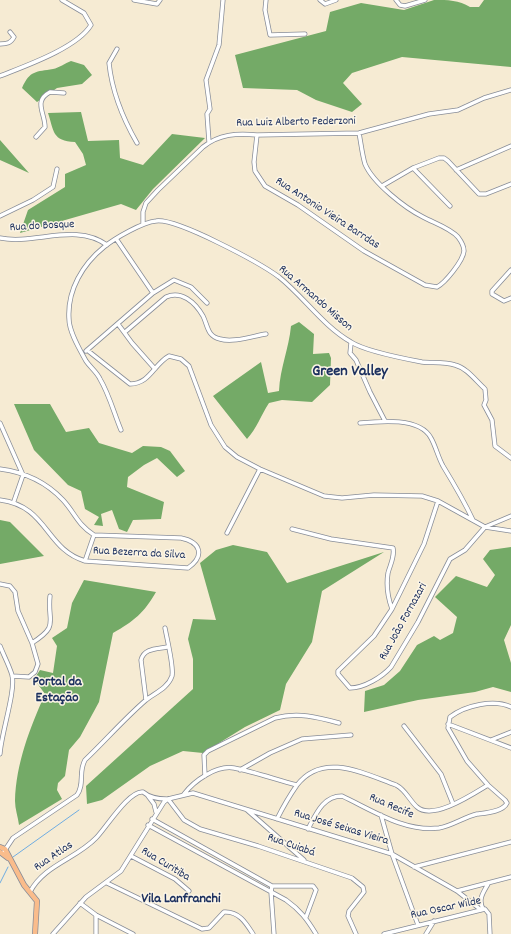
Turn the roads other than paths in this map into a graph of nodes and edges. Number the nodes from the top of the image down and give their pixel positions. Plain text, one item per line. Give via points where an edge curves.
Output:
1 (62, 0) edge
2 (134, 0) edge
3 (223, 0) edge
4 (266, 0) edge
5 (320, 0) edge
6 (336, 0) edge
7 (396, 0) edge
8 (425, 0) edge
9 (159, 2) edge
10 (10, 32) dead end
11 (305, 34) dead end
12 (0, 44) edge
13 (118, 49) dead end
14 (0, 76) edge
15 (511, 90) edge
16 (64, 93) dead end
17 (359, 133) junction
18 (257, 135) junction
19 (36, 138) dead end
20 (210, 142) junction
21 (138, 143) dead end
22 (511, 146) edge
23 (413, 168) junction
24 (57, 169) dead end
25 (456, 170) junction
26 (511, 184) edge
27 (382, 186) junction
28 (450, 206) dead end
29 (0, 216) edge
30 (143, 224) junction
31 (0, 238) edge
32 (116, 240) junction
33 (107, 245) junction
34 (511, 270) edge
35 (153, 293) junction
36 (511, 298) edge
37 (207, 302) dead end
38 (118, 324) junction
39 (125, 332) junction
40 (266, 334) dead end
41 (351, 343) junction
42 (84, 351) junction
43 (155, 369) junction
44 (385, 421) junction
45 (0, 423) edge
46 (360, 423) dead end
47 (121, 430) dead end
48 (511, 458) edge
49 (0, 469) edge
50 (260, 469) junction
51 (23, 475) junction
52 (0, 500) edge
53 (14, 501) junction
54 (438, 501) junction
55 (511, 516) edge
56 (474, 521) junction
57 (484, 527) junction
58 (292, 529) dead end
59 (511, 532) edge
60 (227, 533) dead end
61 (94, 535) junction
62 (85, 561) junction
63 (0, 584) edge
64 (50, 596) dead end
65 (392, 609) junction
66 (165, 628) dead end
67 (32, 643) junction
68 (0, 646) edge
69 (167, 647) junction
70 (12, 676) junction
71 (146, 700) junction
72 (511, 707) edge
73 (339, 723) dead end
74 (448, 724) junction
75 (404, 726) dead end
76 (511, 732) edge
77 (351, 735) dead end
78 (490, 740) junction
79 (511, 748) edge
80 (0, 754) edge
81 (240, 770) junction
82 (205, 776) junction
83 (297, 785) junction
84 (488, 785) junction
85 (184, 794) junction
86 (147, 796) junction
87 (168, 799) junction
88 (453, 804) junction
89 (246, 810) junction
90 (156, 813) junction
91 (381, 815) junction
92 (152, 819) junction
93 (277, 819) junction
94 (148, 825) junction
95 (308, 829) junction
96 (511, 842) edge
97 (205, 847) junction
98 (2, 850) edge
99 (202, 853) junction
100 (392, 854) junction
101 (131, 856) junction
102 (307, 862) junction
103 (414, 867) junction
104 (511, 877) edge
105 (106, 883) junction
106 (488, 884) junction
107 (272, 886) junction
108 (189, 891) dead end
109 (457, 891) junction
110 (30, 892) junction
111 (271, 892) junction
112 (80, 903) junction
113 (482, 910) junction
114 (96, 915) junction
115 (306, 917) junction
116 (434, 921) junction
117 (418, 924) junction
118 (35, 934) edge
119 (53, 934) edge
120 (96, 934) edge
121 (133, 934) edge
122 (253, 934) edge
123 (274, 934) edge
124 (316, 934) edge
125 (356, 934) edge
126 (384, 934) edge
127 (426, 934) edge
128 (490, 934) edge

1 - 14 street via 84,13 91,25 89,28 80,37 49,56
2 - 9 street
3 - 20 street via 219,45 206,80 210,109 207,114
4 - 11 street via 265,10 270,35
5 - 6 street via 325,4
7 - 8 street via 405,6
10 - 12 street via 13,40 7,44
13 - 21 street via 109,63 114,94
15 - 17 street, Rua Luiz Alberto Federzoni via 484,98 458,110 428,114
16 - 19 street via 50,92 42,99 40,106 45,127
17 - 18 street, Rua Luiz Alberto Federzoni
17 - 27 street via 366,165
18 - 20 street, Rua Luiz Alberto Federzoni via 232,134
18 - 27 street, Rua Antonio Vieira Barrdas via 254,167 258,178 265,186 298,205 364,251 425,285 437,287 448,279 464,253 463,246 458,237 449,230 418,215
20 - 30 street, Rua Luiz Alberto Federzoni via 146,204
22 - 25 street
23 - 25 street via 444,158
23 - 27 street
23 - 28 street
24 - 29 street via 54,187
25 - 26 street via 479,194 486,194
30 - 32 street
30 - 41 street, Rua Armando Misson via 158,220 179,225 251,261 278,277
31 - 33 street, Rua do Bosque via 16,241 70,234 95,237
32 - 33 street
32 - 35 street
33 - 42 street via 93,256 77,278 70,305 71,329
34 - 36 street via 492,294 504,302
35 - 37 street via 174,280 191,286
35 - 38 street
38 - 39 street
38 - 42 street
39 - 40 street via 166,297 180,294 200,311 207,330 221,340
39 - 43 street
41 - 44 street, Rua Armando Misson via 350,353 356,360
41 - 48 street via 386,354 455,365 463,369 485,389 484,405 492,420 493,441 495,446
42 - 43 street via 130,384 143,382
42 - 47 street via 86,361 100,379
43 - 50 street via 169,356 185,362 192,370 207,415 220,440 237,458
44 - 46 street
44 - 56 street via 419,426 431,437 438,456
45 - 51 street
49 - 51 street
50 - 54 street via 307,490 331,497 402,495 422,496
50 - 60 street
51 - 53 street
51 - 61 street via 46,485 64,501 83,528
52 - 53 street
53 - 62 street, Rua Bezerra da Silva via 41,520 62,549
54 - 56 street
54 - 65 street, Rua João Fornazari via 424,544
55 - 57 street
56 - 57 street
57 - 59 street
57 - 65 street, Rua João Fornazari via 464,550 447,564 418,622 391,667 375,679 350,688 338,671 374,636
58 - 65 street, Rua João Fornazari via 331,539 392,547 394,549 387,584
61 - 62 street
61 - 62 street, Rua Bezerra da Silva via 188,540 197,545 200,551 188,568
63 - 67 street via 10,586 15,592 18,612
64 - 67 street via 50,629
66 - 69 street
67 - 70 street via 38,664 35,672 29,677
68 - 70 street
69 - 71 street via 172,675 164,687
69 - 71 street via 143,654 141,660
70 - 80 street
71 - 98 street via 85,760 81,768 81,790 77,795 13,838
72 - 74 street via 494,702 463,710 450,717
73 - 82 street via 310,715 275,718 208,751 204,755
74 - 78 street
74 - 84 street via 468,761
75 - 88 street via 441,774
76 - 78 street
77 - 81 street via 302,739
78 - 79 street
81 - 82 street via 228,768
81 - 83 street
82 - 85 street
83 - 88 street via 321,768 341,767 400,787 418,808 424,811 432,812
83 - 93 street
84 - 88 street
84 - 91 street, Rua Recife via 505,800 506,806 467,816 440,828 412,827
85 - 87 street
85 - 89 street, Rua José Seixas Vieira via 194,793
86 - 87 street
86 - 90 street via 154,804
86 - 110 street, Rua Atlas via 140,791 132,796 92,842 42,875
87 - 90 street
87 - 102 street, Rua Cuiabá via 184,820 200,830
89 - 93 street, Rua José Seixas Vieira
89 - 102 street
90 - 92 street
91 - 95 street, Rua Recife via 342,796 335,796 325,802
91 - 100 street
92 - 94 street
92 - 97 street
93 - 95 street, Rua José Seixas Vieira
94 - 99 street
94 - 101 street
95 - 100 street, Rua José Seixas Vieira
96 - 103 street
97 - 99 street
97 - 107 street
98 - 110 main road
99 - 111 street
100 - 103 street, Rua José Seixas Vieira
100 - 117 street
101 - 105 street via 121,871
101 - 108 street, Rua Curitiba via 175,879
102 - 125 street, Rua Cuiabá via 352,878 363,887 361,898 349,911 348,916
103 - 109 street, Rua José Seixas Vieira
104 - 106 street
105 - 112 street
105 - 122 street via 202,929 209,928 224,912 230,912 241,917
106 - 109 street
106 - 113 street via 480,897
107 - 111 street
107 - 115 street via 311,885 316,890
109 - 113 street, Rua José Seixas Vieira
110 - 118 main road via 38,907
111 - 115 street via 297,908
111 - 123 street
112 - 114 street
112 - 119 street
113 - 116 street, Rua Oscar Wilde
113 - 128 street, Rua Oscar Wilde via 488,910
114 - 120 street
114 - 121 street
115 - 124 street
116 - 117 street, Rua Oscar Wilde
116 - 127 street
117 - 126 street, Rua Oscar Wilde

